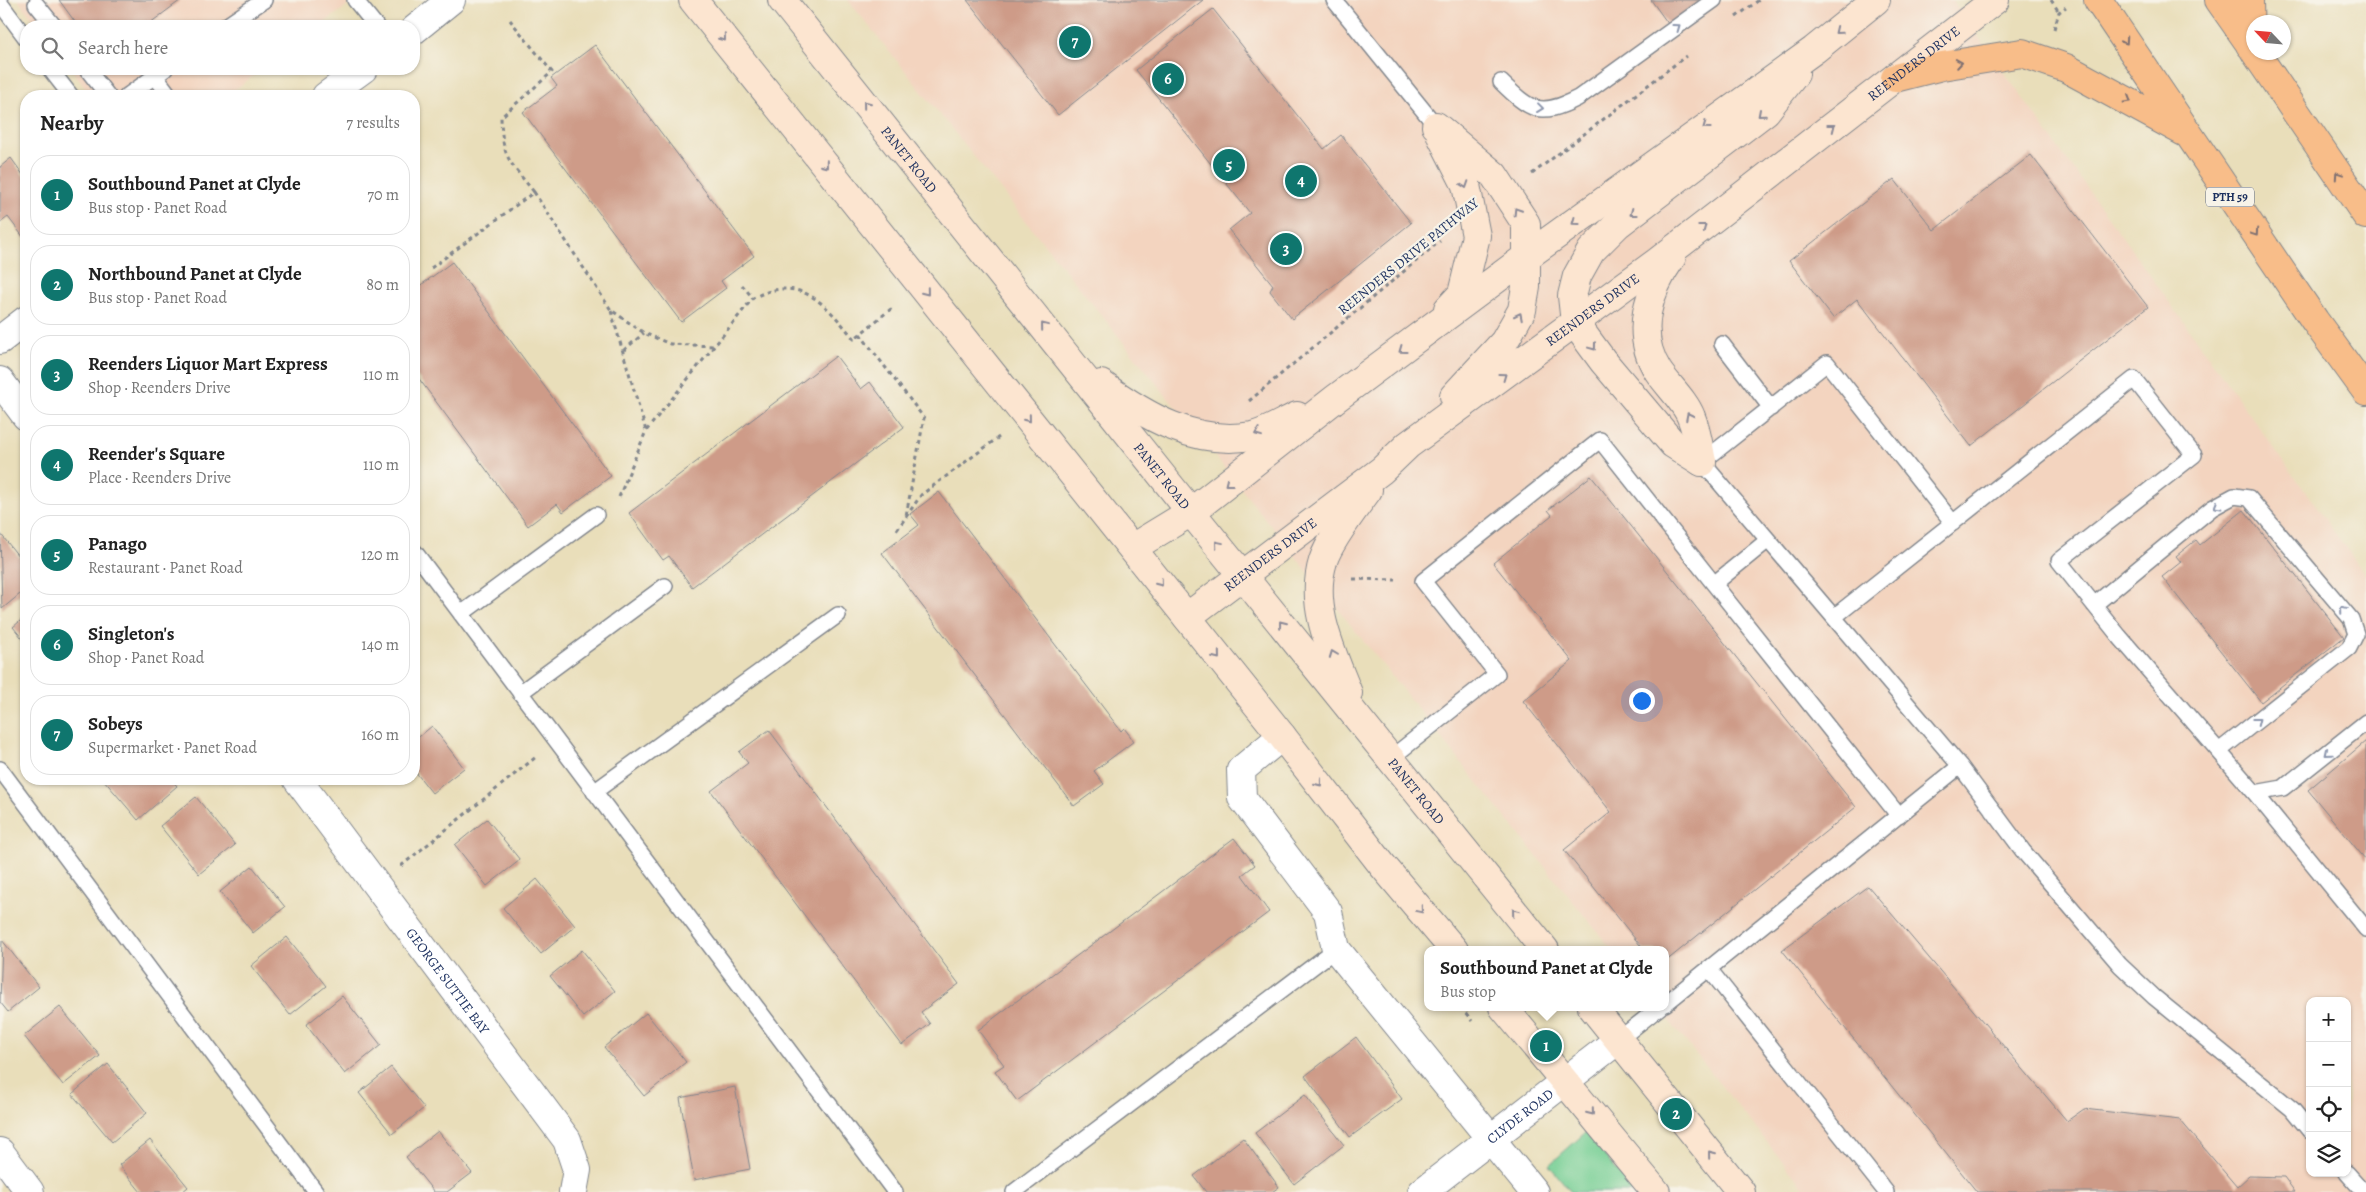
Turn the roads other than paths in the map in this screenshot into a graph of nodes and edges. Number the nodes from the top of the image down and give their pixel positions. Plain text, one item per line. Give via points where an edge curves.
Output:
1 (264, 0) edge
2 (355, 0) edge
3 (451, 0) edge
4 (693, 0) edge
5 (782, 0) edge
6 (1334, 0) edge
7 (1714, 0) edge
8 (1876, 0) edge
9 (1995, 0) edge
10 (2098, 0) edge
11 (2219, 0) edge
12 (2249, 0) edge
13 (0, 3) edge
14 (36, 4) dead end
15 (2250, 15) edge
16 (49, 20) edge
17 (235, 20) edge
18 (371, 20) edge
19 (420, 25) edge
20 (20, 30) edge
21 (2246, 39) edge
22 (1814, 50) junction
23 (2260, 60) edge
24 (55, 75) edge
25 (92, 75) edge
26 (156, 75) edge
27 (161, 75) edge
28 (355, 75) edge
29 (1895, 78) junction
30 (1501, 82) dead end
31 (66, 90) edge
32 (103, 90) edge
33 (135, 90) edge
34 (168, 90) edge
35 (334, 90) edge
36 (1436, 126) junction
37 (2188, 135) junction
38 (2366, 215) edge
39 (1682, 243) junction
40 (1526, 257) junction
41 (1575, 323) junction
42 (20, 325) edge
43 (1424, 334) junction
44 (0, 340) edge
45 (1722, 344) dead end
46 (1075, 364) junction
47 (0, 381) edge
48 (2366, 391) edge
49 (1335, 399) junction
50 (20, 408) edge
51 (1771, 408) junction
52 (1408, 445) junction
53 (1702, 462) junction
54 (1382, 470) junction
55 (1191, 512) junction
56 (596, 515) dead end
57 (1953, 523) junction
58 (1768, 540) junction
59 (1132, 548) junction
60 (420, 559) edge
61 (1244, 576) junction
62 (1714, 584) junction
63 (665, 586) dead end
64 (2094, 605) junction
65 (461, 614) junction
66 (838, 615) dead end
67 (1834, 617) junction
68 (1188, 618) junction
69 (520, 693) junction
70 (1357, 716) junction
71 (2366, 722) edge
72 (1282, 736) junction
73 (2219, 751) junction
74 (1391, 758) junction
75 (1960, 766) junction
76 (0, 768) edge
77 (301, 785) edge
78 (594, 792) junction
79 (2255, 793) junction
80 (1899, 816) junction
81 (2366, 929) edge
82 (1451, 946) edge
83 (1542, 946) edge
84 (1336, 949) junction
85 (1708, 969) junction
86 (1669, 1001) edge
87 (1506, 1011) edge
88 (1595, 1011) edge
89 (1655, 1011) edge
90 (1618, 1040) junction
91 (1565, 1080) junction
92 (2306, 1126) edge
93 (1491, 1140) junction
94 (0, 1152) edge
95 (2351, 1177) edge
96 (30, 1192) edge
97 (316, 1192) edge
98 (574, 1192) edge
99 (895, 1192) edge
100 (1014, 1192) edge
101 (1422, 1192) edge
102 (1534, 1192) edge
103 (1656, 1192) edge
104 (1741, 1192) edge
105 (1886, 1192) edge
106 (2364, 1192) edge

1 - 17 lane
2 - 18 lane
3 - 19 street
4 -> 59 street
46 -> 5 street, PANET ROAD
6 - 36 lane
30 -> 7 lane via 1524,104 1541,110 1563,106
8 -> 22 street
9 - 29 street, REENDERS DRIVE
10 -> 37 main road, PTH 59
11 - 21 main road
12 - 15 main road
13 - 20 lane
14 - 16 lane
22 -> 40 street
22 -> 41 street via 1766,111 1618,224 1591,251 1577,276 1572,296
38 -> 23 main road
24 - 31 lane
25 - 32 lane
26 - 33 lane
27 - 34 lane
28 - 35 street
29 -> 37 main road via 1942,66 2022,53 2066,68
39 -> 29 street, REENDERS DRIVE
40 -> 36 street via 1526,224 1494,175
36 -> 43 street via 1466,185 1476,236 1462,294
37 -> 48 main road, PTH 59
39 - 41 street, REENDERS DRIVE
53 -> 39 street via 1691,416 1657,369 1644,330 1646,311 1654,289 1662,271
40 - 43 street
52 -> 40 street via 1504,342 1522,310
52 -> 41 street, REENDERS DRIVE
41 -> 53 street via 1674,444
42 - 44 street
43 -> 49 street
45 - 51 lane
49 -> 46 street via 1252,436 1205,438 1166,425 1120,398
46 - 55 street, PANET ROAD
47 - 50 street
49 -> 55 street
51 - 53 lane
51 - 57 lane via 1827,363
52 - 54 street, REENDERS DRIVE
53 - 58 lane
54 - 61 street, REENDERS DRIVE via 1284,542
70 -> 54 street via 1326,636 1318,594 1323,560
55 - 59 street
61 -> 55 street, PANET ROAD
56 - 65 lane
57 - 64 lane via 2134,379 2194,455 2059,561
57 - 67 lane
58 - 62 lane
58 - 67 lane
59 -> 68 street
60 - 65 lane
61 - 68 street, REENDERS DRIVE
70 -> 61 street, PANET ROAD
62 - 74 lane via 1600,440 1423,581 1496,674
62 - 80 lane
63 - 69 lane
64 - 73 lane
73 -> 64 lane via 2349,648 2356,634 2351,619 2249,498 2234,496 2212,508
65 - 69 lane
66 - 78 lane
67 - 75 lane
68 -> 72 street
69 - 78 lane
70 - 74 street, PANET ROAD
71 -> 79 lane via 2283,788
72 -> 82 street via 1383,866
72 - 84 street via 1241,770 1242,798 1328,912
73 - 79 lane
83 -> 74 street, PANET ROAD
75 - 80 lane
75 - 92 lane via 2023,850 2120,965 2154,997 2292,1110
76 - 97 lane
77 - 98 street, GEORGE SUTTIE BAY via 567,1140 577,1170
78 - 99 lane
79 - 81 lane
80 - 85 lane
84 - 93 street
84 - 100 lane
85 - 86 lane
85 - 105 lane
87 - 91 street
88 - 90 street
89 - 90 lane
90 - 91 street, CLYDE ROAD
104 -> 90 street
91 - 93 street, CLYDE ROAD
91 -> 103 street
93 - 101 street, CLYDE ROAD
93 - 102 street
94 - 96 street
95 - 106 lane

